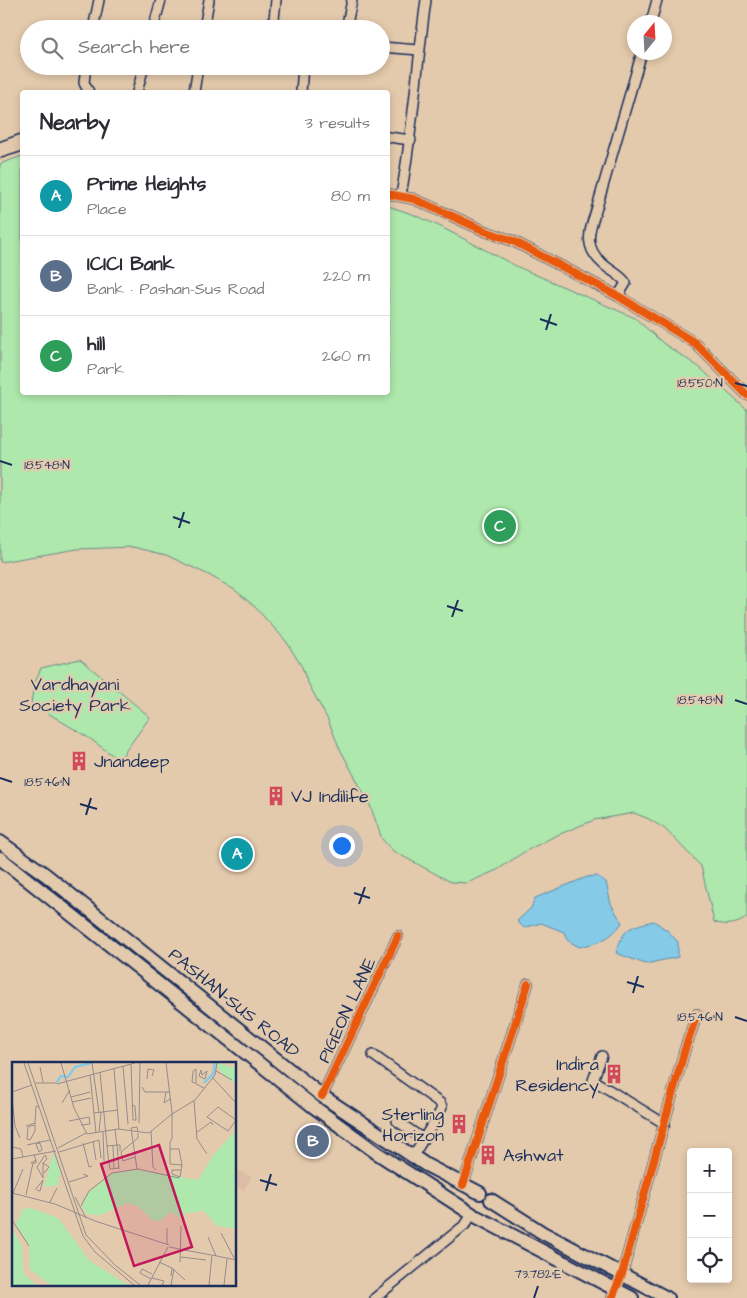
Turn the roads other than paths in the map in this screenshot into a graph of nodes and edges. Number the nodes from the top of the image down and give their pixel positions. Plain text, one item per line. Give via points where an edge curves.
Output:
1 (161, 0) edge
2 (209, 0) edge
3 (276, 0) edge
4 (352, 0) edge
5 (426, 0) edge
6 (657, 0) edge
7 (102, 1) edge
8 (653, 15) edge
9 (96, 20) edge
10 (155, 20) edge
11 (206, 20) edge
12 (274, 20) edge
13 (348, 20) edge
14 (390, 48) edge
15 (419, 50) junction
16 (640, 60) edge
17 (85, 75) edge
18 (142, 75) edge
19 (197, 75) edge
20 (302, 75) edge
21 (88, 90) edge
22 (138, 90) edge
23 (194, 90) edge
24 (301, 90) edge
25 (390, 137) edge
26 (20, 140) edge
27 (411, 140) junction
28 (0, 147) edge
29 (20, 147) edge
30 (0, 153) edge
31 (390, 189) edge
32 (390, 194) edge
33 (400, 195) junction
34 (618, 296) junction
35 (747, 395) edge
36 (0, 842) edge
37 (0, 858) edge
38 (48, 872) junction
39 (37, 887) junction
40 (398, 936) dead end
41 (528, 984) dead end
42 (697, 1014) dead end
43 (374, 1055) dead end
44 (602, 1056) dead end
45 (322, 1096) junction
46 (397, 1121) dead end
47 (665, 1124) junction
48 (423, 1139) junction
49 (413, 1156) junction
50 (463, 1185) junction
51 (480, 1193) junction
52 (491, 1200) junction
53 (472, 1218) junction
54 (622, 1274) junction
55 (613, 1294) edge
56 (375, 1298) edge
57 (632, 1298) edge
58 (667, 1298) edge

1 - 10 street
2 - 11 street
3 - 12 street
4 - 13 street
5 - 15 street
6 - 8 street
7 - 9 street
14 - 15 street
15 - 27 street
16 - 34 street via 589,231 592,252 626,283
17 - 21 street
18 - 22 street
19 - 23 street
20 - 24 street
25 - 27 street
26 - 28 street
27 - 33 street
29 - 30 street
31 - 33 street
32 - 33 street
33 - 34 street via 513,240
34 - 35 street via 694,343
36 - 38 main road, PASHAN-SUS ROAD
37 - 39 main road, PASHAN-SUS ROAD
38 - 39 street
38 - 45 main road, PASHAN-SUS ROAD
39 - 53 main road, PASHAN-SUS ROAD via 314,1107
40 - 45 street, PIGEON LANE
41 - 50 street
42 - 47 street
43 - 48 street via 440,1103 440,1112
44 - 47 street via 593,1080
45 - 49 main road, PASHAN-SUS ROAD
46 - 48 street
47 - 54 street
48 - 49 street
49 - 50 main road, PASHAN-SUS ROAD
50 - 51 main road, PASHAN-SUS ROAD
51 - 52 main road
51 - 53 main road via 470,1198 468,1204
52 - 53 main road via 488,1215
52 - 54 main road via 543,1233
53 - 55 main road, PASHAN-SUS ROAD
53 - 56 street
54 - 55 street
54 - 58 main road
55 - 57 main road, PASHAN-SUS ROAD

